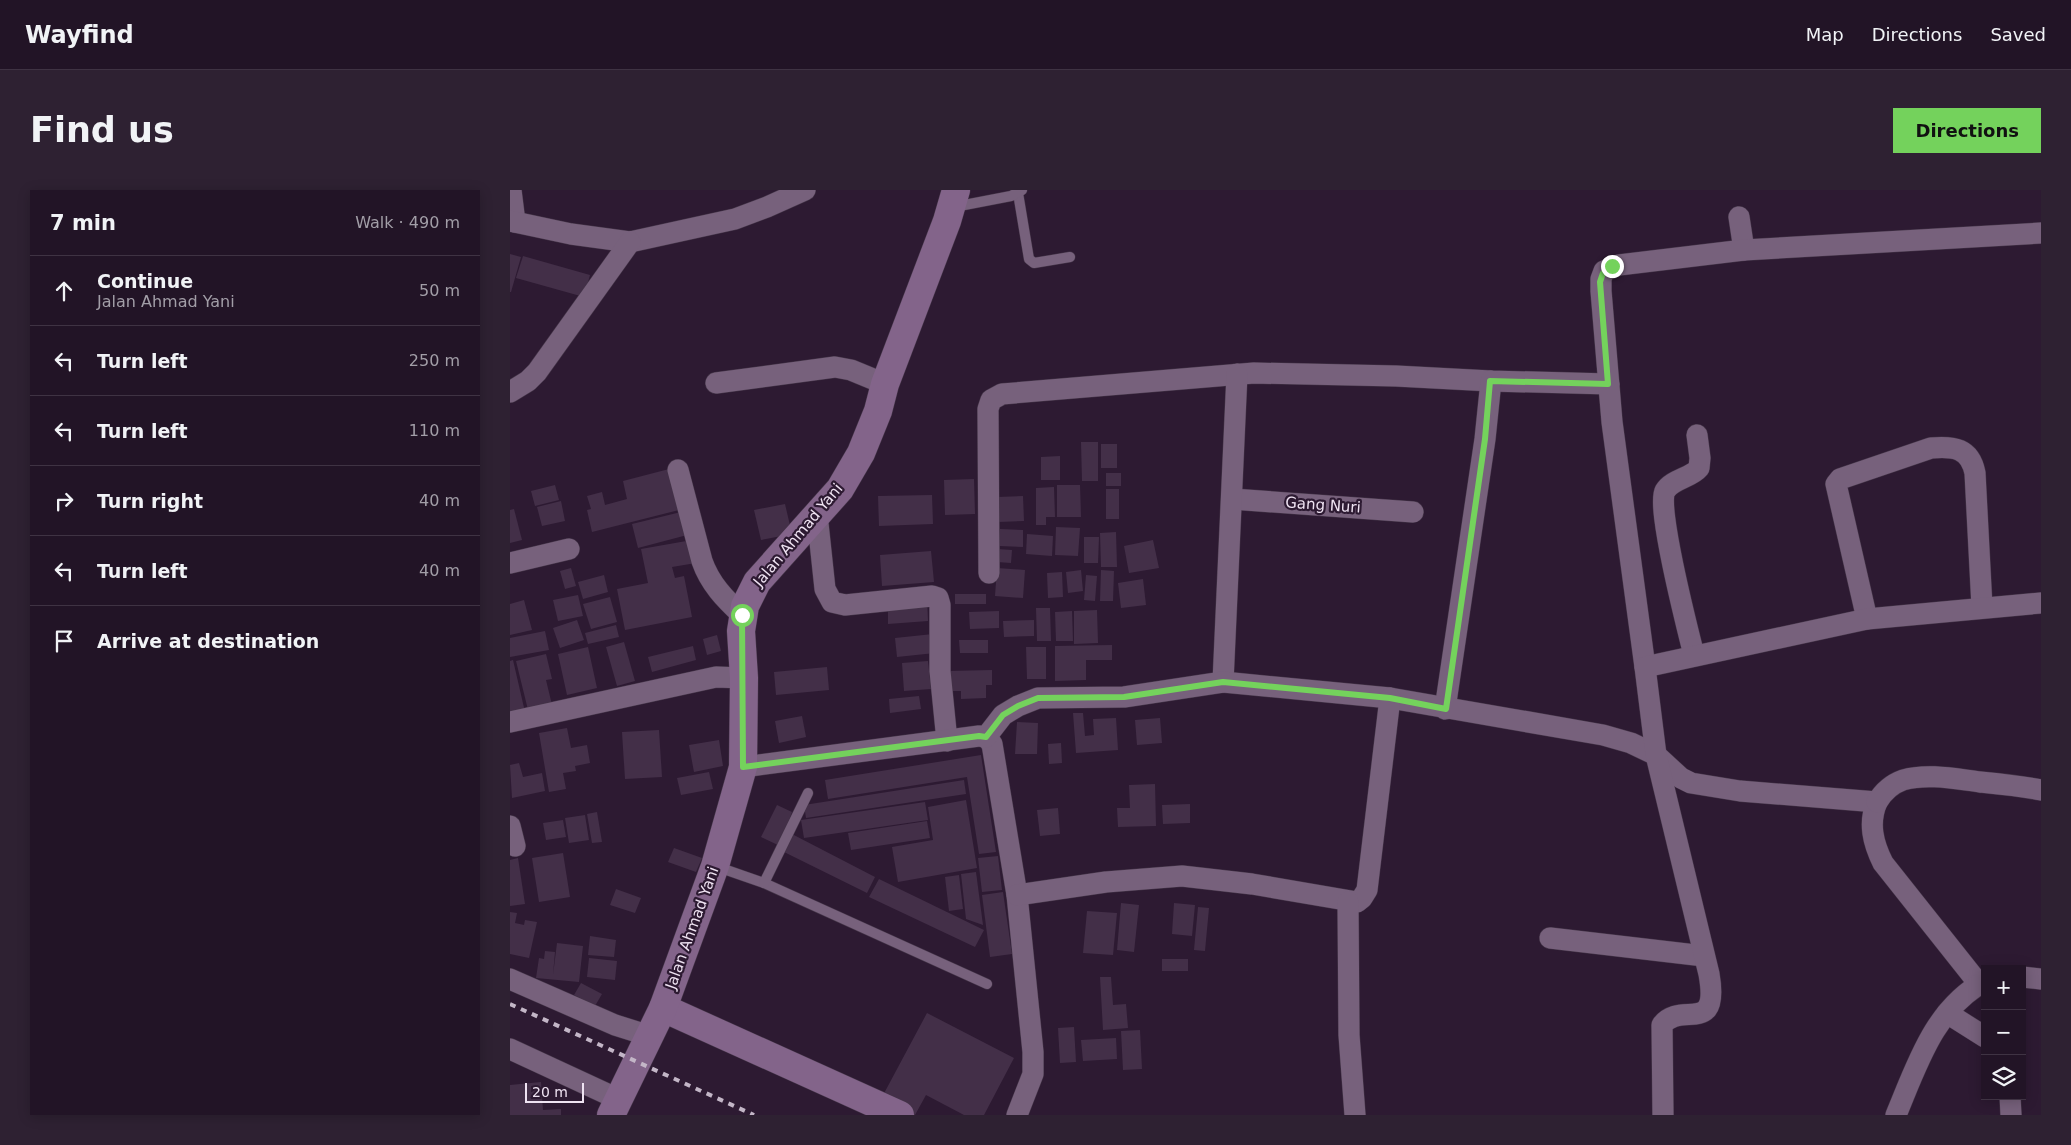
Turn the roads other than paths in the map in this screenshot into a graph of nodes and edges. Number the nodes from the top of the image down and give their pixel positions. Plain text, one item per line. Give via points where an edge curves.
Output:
1 (511, 190) edge
2 (805, 190) edge
3 (1020, 192) edge
4 (953, 199) edge
5 (1739, 217) dead end
6 (512, 221) edge
7 (2041, 233) edge
8 (630, 242) junction
9 (1744, 250) junction
10 (1070, 257) dead end
11 (1237, 374) junction
12 (1490, 381) junction
13 (716, 382) dead end
14 (884, 384) junction
15 (1608, 384) junction
16 (510, 392) edge
17 (1697, 435) dead end
18 (678, 470) dead end
19 (1232, 499) junction
20 (1413, 512) dead end
21 (818, 514) junction
22 (569, 549) dead end
23 (510, 563) edge
24 (989, 573) dead end
25 (2041, 604) edge
26 (1982, 607) junction
27 (742, 615) junction
28 (1867, 619) junction
29 (1694, 655) junction
30 (1645, 667) junction
31 (744, 678) junction
32 (1223, 682) junction
33 (1390, 698) junction
34 (1446, 709) junction
35 (510, 722) edge
36 (986, 737) junction
37 (947, 740) junction
38 (1656, 755) junction
39 (743, 767) junction
40 (2041, 790) edge
41 (808, 794) dead end
42 (1877, 802) junction
43 (715, 866) junction
44 (764, 884) junction
45 (1017, 895) junction
46 (1348, 902) junction
47 (1550, 938) dead end
48 (1704, 956) junction
49 (2026, 977) edge
50 (510, 979) edge
51 (2041, 979) edge
52 (1981, 981) edge
53 (1981, 983) edge
54 (987, 984) dead end
55 (663, 1008) junction
56 (1947, 1013) junction
57 (1981, 1034) edge
58 (650, 1036) junction
59 (510, 1049) edge
60 (620, 1096) edge
61 (2010, 1100) edge
62 (900, 1115) edge
63 (1017, 1115) edge
64 (1355, 1115) edge
65 (1663, 1115) edge
66 (1896, 1115) edge
67 (2011, 1115) edge

1 - 6 street
2 - 8 street via 735,219
3 - 4 lane
3 - 10 lane via 1029,259 1034,263
4 - 14 street, Jalan Ahmad Yani
5 - 9 street
6 - 8 street
7 - 9 street
8 - 16 street via 537,372
9 - 15 street via 1618,265 1606,270 1600,282
11 - 12 street
11 - 19 street
11 - 24 street via 1005,393 994,398 988,409
12 - 15 street
12 - 34 street via 1485,439
13 - 14 street via 836,367
14 - 21 street, Jalan Ahmad Yani via 878,411 861,453 840,489
15 - 30 street
17 - 29 street via 1699,468 1667,487 1663,498 1665,523
18 - 27 street via 707,575 720,594
19 - 20 street, Gang Nuri
19 - 32 street
21 - 27 street, Jalan Ahmad Yani via 757,582
21 - 37 street via 826,589 832,602 845,605 938,598 940,671
22 - 23 street
25 - 26 street
26 - 28 street
26 - 28 street via 1973,463 1958,450 1931,448 1840,479 1836,484
27 - 31 street, Jalan Ahmad Yani
28 - 29 street
29 - 30 street
30 - 38 street
31 - 35 street via 716,677
31 - 39 street, Jalan Ahmad Yani
32 - 33 street
32 - 36 street via 1124,697 1038,698 1003,715
33 - 34 street
33 - 46 street via 1367,890 1358,901
34 - 38 street via 1603,735
36 - 37 street
36 - 45 street via 992,744
37 - 39 street
38 - 42 street via 1691,783 1740,791
38 - 48 street
39 - 43 street, Jalan Ahmad Yani
40 - 42 street via 1947,777 1926,778 1897,783
41 - 44 lane
42 - 52 street via 1872,817 1873,836 1883,863
43 - 44 lane
43 - 55 street, Jalan Ahmad Yani
44 - 54 lane
45 - 46 street via 1106,882 1182,876 1252,884
45 - 63 street via 1034,1063 1034,1074
46 - 64 street
47 - 48 street
48 - 65 street via 1712,998 1708,1007 1667,1020 1662,1025
49 - 51 street
50 - 58 street via 615,1025
53 - 56 street
55 - 58 street, Jalan Ahmad Yani
55 - 62 street
56 - 57 street
56 - 66 street via 1928,1039
58 - 60 street, Jalan Ahmad Yani
59 - 60 street
61 - 67 street

